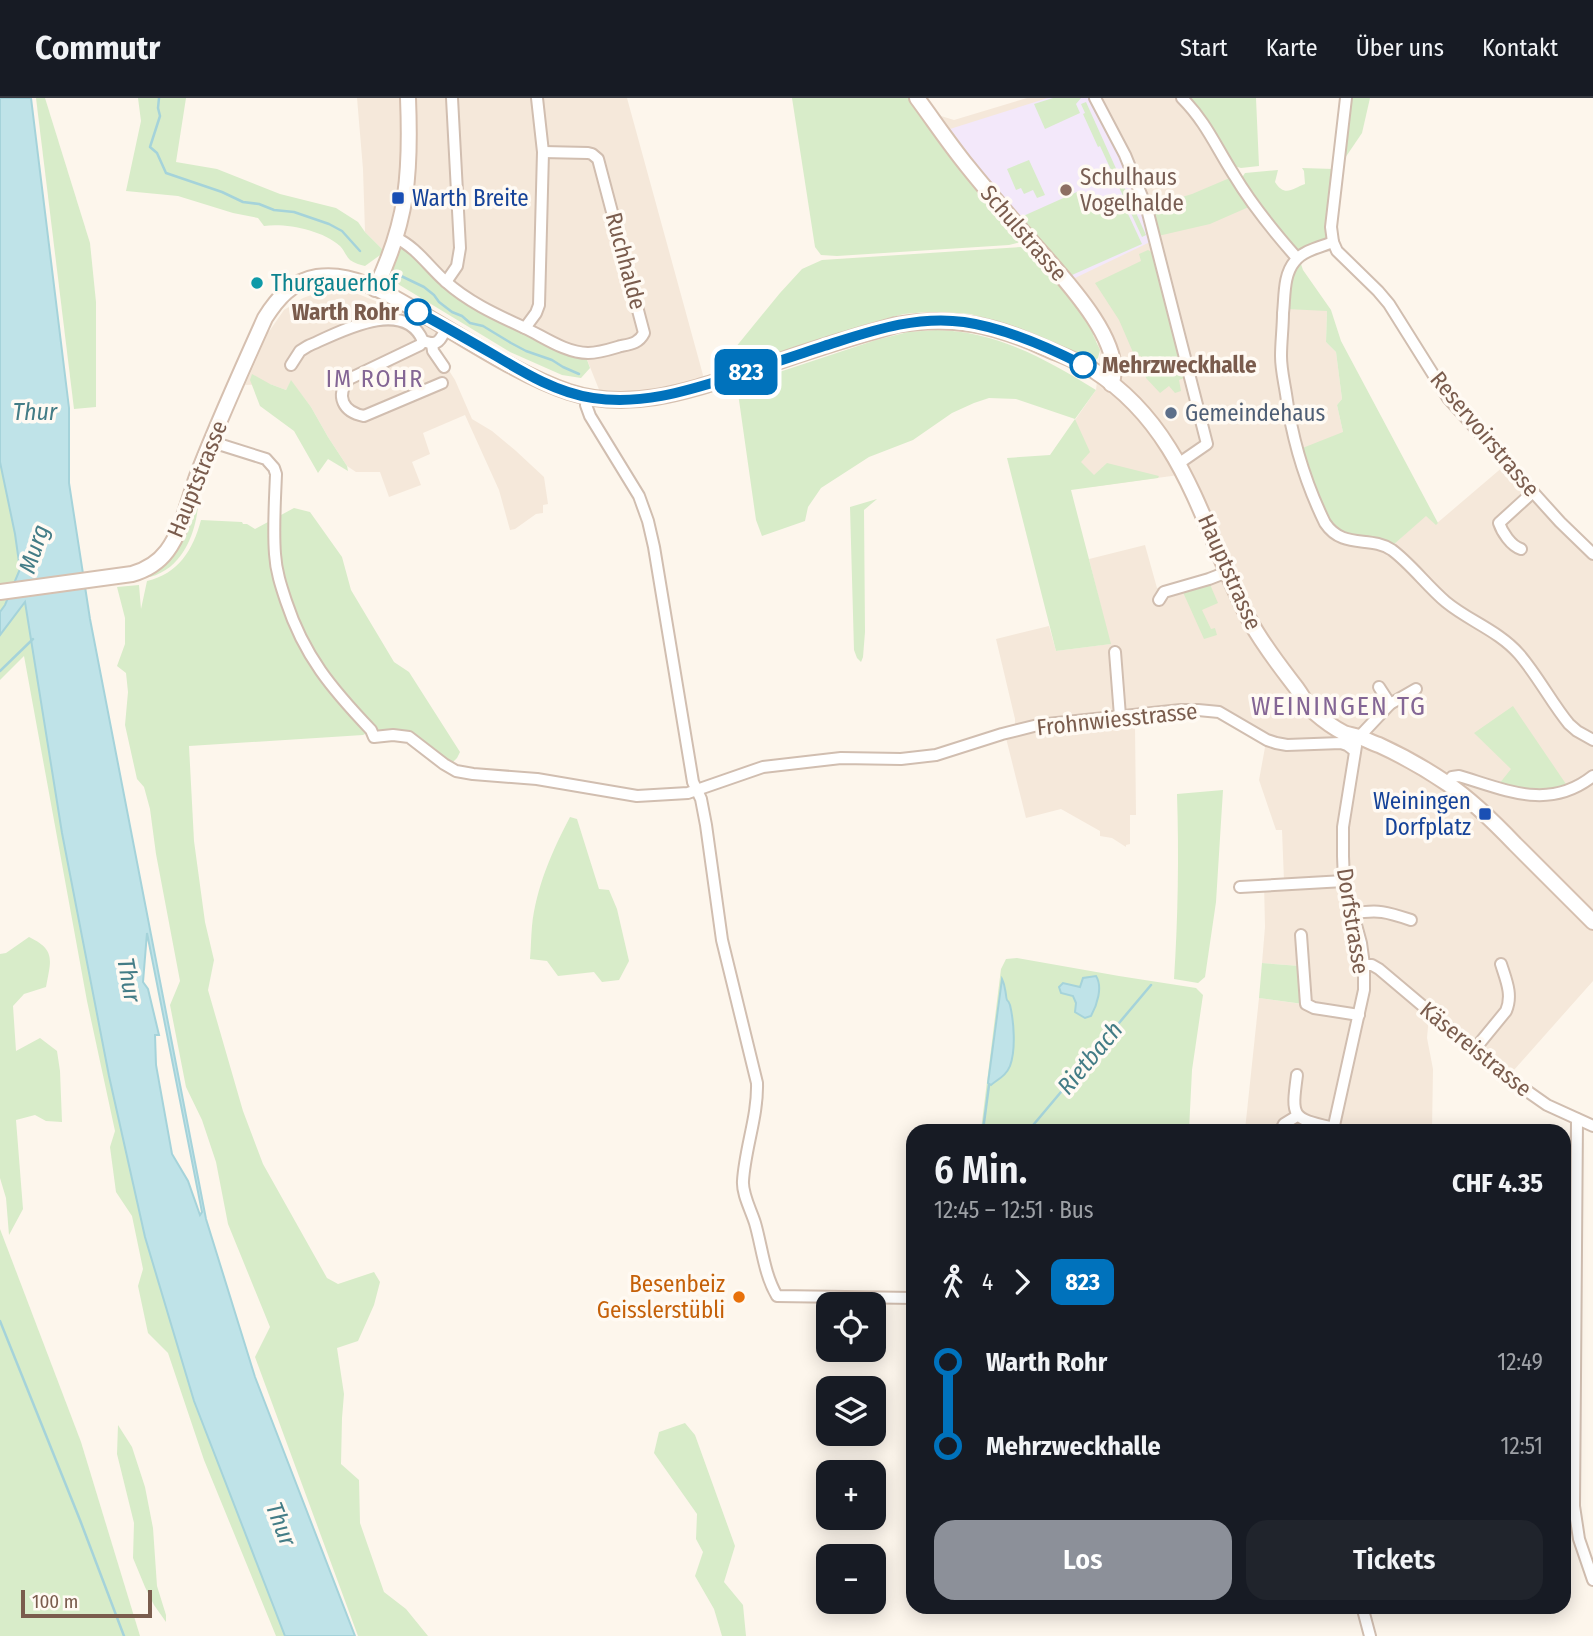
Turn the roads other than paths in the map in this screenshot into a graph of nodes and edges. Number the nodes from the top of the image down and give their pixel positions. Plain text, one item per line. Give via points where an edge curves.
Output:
1 (408, 98) edge
2 (452, 98) edge
3 (537, 98) edge
4 (917, 98) edge
5 (1095, 98) edge
6 (1182, 98) edge
7 (1346, 98) edge
8 (542, 152) junction
9 (396, 238) junction
10 (1333, 242) junction
11 (1297, 258) junction
12 (446, 282) junction
13 (375, 289) junction
14 (446, 328) junction
15 (525, 328) junction
16 (428, 343) junction
17 (291, 365) dead end
18 (444, 367) dead end
19 (1101, 381) junction
20 (442, 383) dead end
21 (588, 398) junction
22 (212, 442) junction
23 (1175, 458) junction
24 (1533, 492) junction
25 (1521, 549) dead end
26 (1593, 554) edge
27 (1227, 572) junction
28 (0, 592) edge
29 (1159, 600) dead end
30 (1115, 652) dead end
31 (1379, 687) dead end
32 (1416, 689) dead end
33 (1390, 704) junction
34 (1121, 716) junction
35 (1593, 740) edge
36 (1354, 744) junction
37 (1593, 776) edge
38 (1447, 783) junction
39 (697, 790) junction
40 (1344, 881) junction
41 (1240, 887) dead end
42 (1352, 914) junction
43 (1412, 920) dead end
44 (1593, 922) edge
45 (1301, 935) dead end
46 (1501, 964) dead end
47 (1364, 965) junction
48 (1359, 1015) junction
49 (1475, 1050) junction
50 (1297, 1075) dead end
51 (1297, 1116) junction
52 (1577, 1119) junction
53 (1284, 1124) edge
54 (1317, 1124) edge
55 (1335, 1124) edge
56 (1593, 1126) edge
57 (1571, 1235) edge
58 (906, 1298) edge
59 (1571, 1317) edge
60 (1593, 1580) edge
61 (1364, 1614) edge
62 (1370, 1636) edge

1 - 9 main road via 407,193
2 - 12 street via 460,248 457,266
3 - 8 street
4 - 19 main road, Schulstrasse via 984,186 1080,298 1104,338
5 - 23 street via 1147,209 1207,444
6 - 11 street via 1204,123 1269,226
7 - 10 street
8 - 15 street via 539,305
8 - 15 street, Ruchhalde via 588,153 599,161 644,333 635,343 586,354
9 - 12 street via 411,246
9 - 13 main road
10 - 11 street
10 - 24 street, Reservoirstrasse via 1389,304 1448,398
11 - 35 street via 1285,289 1281,359 1294,444 1325,523 1346,540 1391,550 1448,604 1498,635 1519,654 1569,724
12 - 15 street
13 - 14 main road, Hauptstrasse
13 - 22 main road, Hauptstrasse via 325,276 309,278 279,296 264,318
14 - 16 street via 441,339
14 - 21 main road, Hauptstrasse via 543,382
16 - 17 street via 405,323 369,321 308,346
16 - 18 street
16 - 20 street via 349,379 343,402 351,412 364,416
19 - 21 main road, Hauptstrasse via 1082,364 1010,334 963,322 918,321 856,336 689,390 637,400
19 - 23 main road, Hauptstrasse via 1150,421
21 - 39 street via 590,416 635,489 648,521
22 - 28 main road, Hauptstrasse via 172,544 148,568
22 - 39 street, Frohnwiesstrasse via 266,459 274,468 275,556 291,616 316,665 374,737 409,737 456,771 637,796
23 - 27 main road, Hauptstrasse
24 - 25 street via 1499,523
24 - 26 street, Reservoirstrasse
27 - 29 street via 1164,592
27 - 36 main road, Hauptstrasse via 1256,632 1306,703
30 - 34 street
31 - 33 street
32 - 33 street
33 - 36 street
34 - 36 street, Frohnwiesstrasse via 1213,710 1276,743
34 - 39 street, Frohnwiesstrasse via 1038,725 936,755 841,758 763,767
36 - 38 main road, Hauptstrasse via 1413,762
36 - 40 street, Dorfstrasse via 1343,827
37 - 38 street via 1565,792 1542,796 1455,776
38 - 44 main road, Hauptstrasse
39 - 58 street via 722,940 757,1083 743,1185 768,1278 777,1296
40 - 41 street
40 - 42 street, Dorfstrasse
42 - 43 street via 1378,911
42 - 47 street, Dorfstrasse
45 - 48 street via 1306,1004
46 - 49 street via 1510,994 1508,1006
47 - 48 street, Dorfstrasse
47 - 49 street, Käsereistrasse via 1378,969
48 - 55 street, Dorfstrasse
49 - 52 street, Käsereistrasse via 1547,1105
50 - 51 street via 1293,1102
51 - 53 street
51 - 54 street
52 - 56 street, Käsereistrasse
52 - 57 street
59 - 60 street via 1574,1506
61 - 62 street

